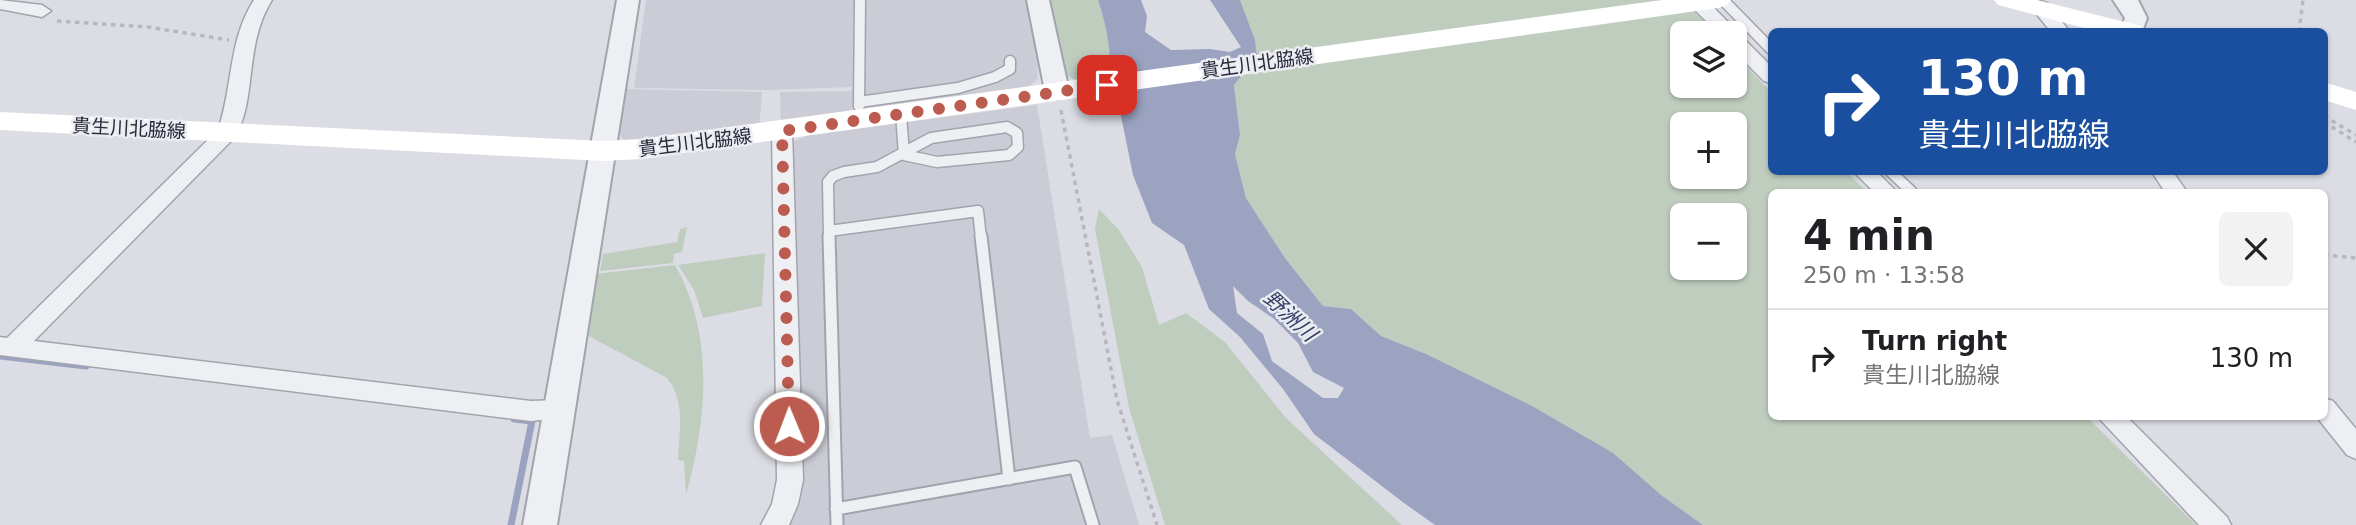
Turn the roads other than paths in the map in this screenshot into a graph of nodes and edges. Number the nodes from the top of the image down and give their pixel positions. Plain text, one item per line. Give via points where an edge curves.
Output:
1 (263, 0) edge
2 (628, 0) edge
3 (860, 0) edge
4 (1038, 0) edge
5 (2007, 0) edge
6 (2124, 0) edge
7 (1713, 1) edge
8 (0, 3) edge
9 (2040, 8) junction
10 (42, 11) road end
11 (1722, 21) edge
12 (2058, 28) edge
13 (2120, 28) edge
14 (2133, 28) edge
15 (1768, 47) edge
16 (1747, 53) edge
17 (1010, 61) dead end
18 (1768, 74) edge
19 (1068, 90) junction
20 (2328, 92) edge
21 (2356, 101) edge
22 (859, 111) junction
23 (901, 114) junction
24 (0, 121) edge
25 (782, 131) junction
26 (227, 133) junction
27 (603, 151) junction
28 (904, 155) junction
29 (1868, 175) edge
30 (1894, 175) edge
31 (1883, 189) edge
32 (1909, 189) edge
33 (829, 231) junction
34 (6, 347) edge
35 (560, 410) junction
36 (2328, 413) edge
37 (2113, 420) edge
38 (2356, 449) edge
39 (1009, 479) junction
40 (836, 509) junction
41 (540, 525) edge
42 (775, 525) edge
43 (837, 525) edge
44 (1093, 525) edge
45 (2217, 525) edge

1 - 26 street via 245,40
2 - 27 street
3 - 22 lane
4 - 19 street
5 - 9 main road
6 - 14 street via 2136,18
7 - 11 street
7 - 15 lane
7 - 19 main road, 貴生川北脇線
8 - 10 street
9 - 12 street
9 - 13 main road
16 - 18 street
17 - 22 lane via 1010,69 997,78
19 - 23 main road, 貴生川北脇線
20 - 21 main road
22 - 23 main road, 貴生川北脇線
22 - 25 main road, 貴生川北脇線
23 - 28 lane
24 - 26 main road, 貴生川北脇線
25 - 27 main road, 貴生川北脇線
25 - 42 street via 790,480
26 - 27 main road, 貴生川北脇線
26 - 34 street
27 - 35 street
28 - 28 lane via 937,162 1009,155 1018,147 1017,133 1007,127 931,138
28 - 33 lane via 877,167 832,176 828,182
29 - 31 street
30 - 32 lane
33 - 39 lane via 978,211
33 - 40 lane
34 - 35 street via 531,411
35 - 41 street
36 - 38 street
37 - 45 street
39 - 40 lane
39 - 44 lane via 1075,467
40 - 43 lane

